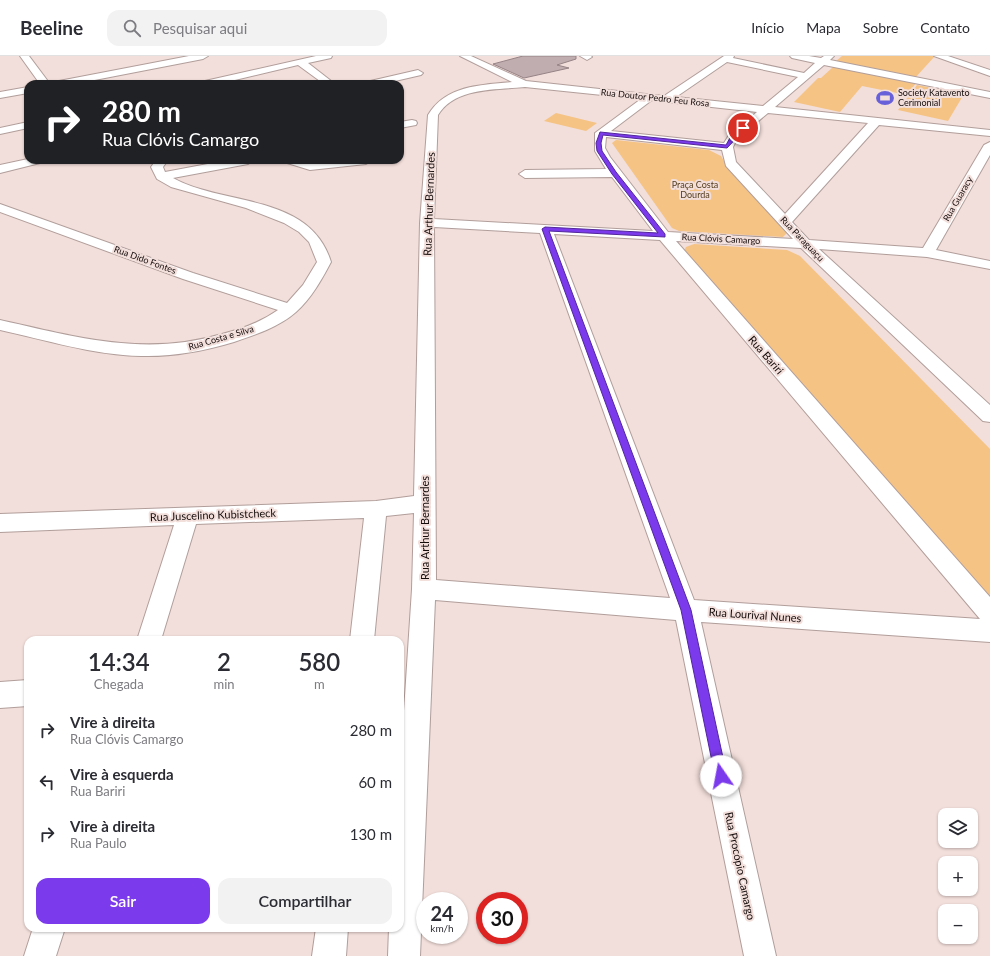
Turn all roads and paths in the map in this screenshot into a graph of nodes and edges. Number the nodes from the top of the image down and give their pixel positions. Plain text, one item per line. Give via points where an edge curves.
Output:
1 (24, 56) edge
2 (203, 56) edge
3 (464, 56) edge
4 (795, 56) edge
5 (324, 57) edge
6 (728, 57) edge
7 (937, 58) edge
8 (826, 59) edge
9 (122, 60) dead end
10 (302, 64) junction
11 (133, 70) junction
12 (925, 71) dead end
13 (418, 73) dead end
14 (990, 73) edge
15 (806, 76) junction
16 (42, 80) edge
17 (80, 80) edge
18 (224, 80) edge
19 (236, 80) edge
20 (324, 80) edge
21 (387, 80) edge
22 (919, 82) junction
23 (525, 84) junction
24 (24, 91) edge
25 (0, 95) edge
26 (990, 95) edge
27 (649, 98) junction
28 (666, 99) junction
29 (990, 100) edge
30 (441, 103) joint
31 (765, 109) junction
32 (877, 120) junction
33 (24, 122) edge
34 (412, 123) dead end
35 (404, 124) edge
36 (24, 126) edge
37 (0, 127) edge
38 (0, 131) edge
39 (601, 133) junction
40 (990, 133) edge
41 (990, 145) edge
42 (727, 147) junction
43 (24, 164) edge
44 (159, 164) edge
45 (226, 164) edge
46 (303, 164) edge
47 (329, 164) edge
48 (0, 169) edge
49 (614, 173) junction
50 (525, 174) dead end
51 (161, 176) junction
52 (0, 208) edge
53 (786, 221) junction
54 (427, 223) junction
55 (545, 229) junction
56 (663, 235) junction
57 (805, 244) junction
58 (927, 253) junction
59 (990, 265) edge
60 (290, 309) junction
61 (0, 325) edge
62 (990, 416) edge
63 (425, 503) junction
64 (376, 509) junction
65 (188, 516) junction
66 (0, 523) edge
67 (424, 589) junction
68 (686, 610) junction
69 (990, 614) edge
70 (990, 631) edge
71 (150, 636) edge
72 (362, 636) edge
73 (24, 693) edge
74 (0, 695) edge
75 (48, 932) edge
76 (332, 932) edge
77 (40, 956) edge
78 (329, 956) edge
79 (404, 956) edge
80 (760, 956) edge

1 - 16 street
2 - 11 street
3 - 23 street
4 - 8 street
5 - 10 street
6 - 15 street
6 - 28 street
7 - 14 street
8 - 15 street
8 - 22 street
9 - 11 street
10 - 18 street
10 - 19 street
10 - 20 street
11 - 17 street
12 - 22 street
13 - 21 street
15 - 31 street
22 - 26 street
22 - 29 street via 975,99
23 - 27 street, Rua Doutor Pedro Feu Rosa
23 - 30 street, Rua Doutor Pedro Feu Rosa via 474,89
24 - 25 street
27 - 28 street, Rua Doutor Pedro Feu Rosa
27 - 39 street
28 - 31 street, Rua Doutor Pedro Feu Rosa
30 - 54 street, Rua Arthur Bernardes via 433,115
31 - 32 street, Rua Doutor Pedro Feu Rosa
31 - 42 street via 733,137
32 - 40 street, Rua Doutor Pedro Feu Rosa
32 - 53 street
33 - 37 street
34 - 35 street
36 - 38 street
39 - 42 street
39 - 49 street, Rua Bariri via 598,143 600,151
41 - 58 street, Rua Guaracy
42 - 53 street, Rua Paraguaçu via 730,163
43 - 48 street
44 - 51 street via 157,167
45 - 51 street
46 - 47 street
49 - 50 street
49 - 56 street, Rua Bariri
51 - 60 street, Rua Costa e Silva via 194,191 280,216 300,226 314,240 324,262
52 - 60 street, Rua Dido Fontes via 188,276
53 - 57 street, Rua Paraguaçu
54 - 55 street, Rua Clóvis Camargo
54 - 63 street, Rua Arthur Bernardes
55 - 56 street, Rua Clóvis Camargo
55 - 68 street, Rua Procópio Camargo
56 - 57 street, Rua Clóvis Camargo
56 - 69 street, Rua Bariri
57 - 58 street, Rua Clóvis Camargo
57 - 62 street, Rua Paraguaçu
58 - 59 street, Rua Clóvis Camargo
60 - 61 street, Rua Costa e Silva via 270,322 245,333 196,346 163,351 100,346
63 - 64 street, Rua Juscelino Kubistcheck
63 - 67 street, Rua Arthur Bernardes
64 - 65 street, Rua Juscelino Kubistcheck
64 - 72 street
65 - 66 street, Rua Juscelino Kubistcheck
65 - 71 street
67 - 68 street, Rua Lourival Nunes
67 - 79 street, Rua Arthur Bernardes
68 - 70 street, Rua Lourival Nunes
68 - 80 street, Rua Procópio Camargo
73 - 74 street
75 - 77 street
76 - 78 street

